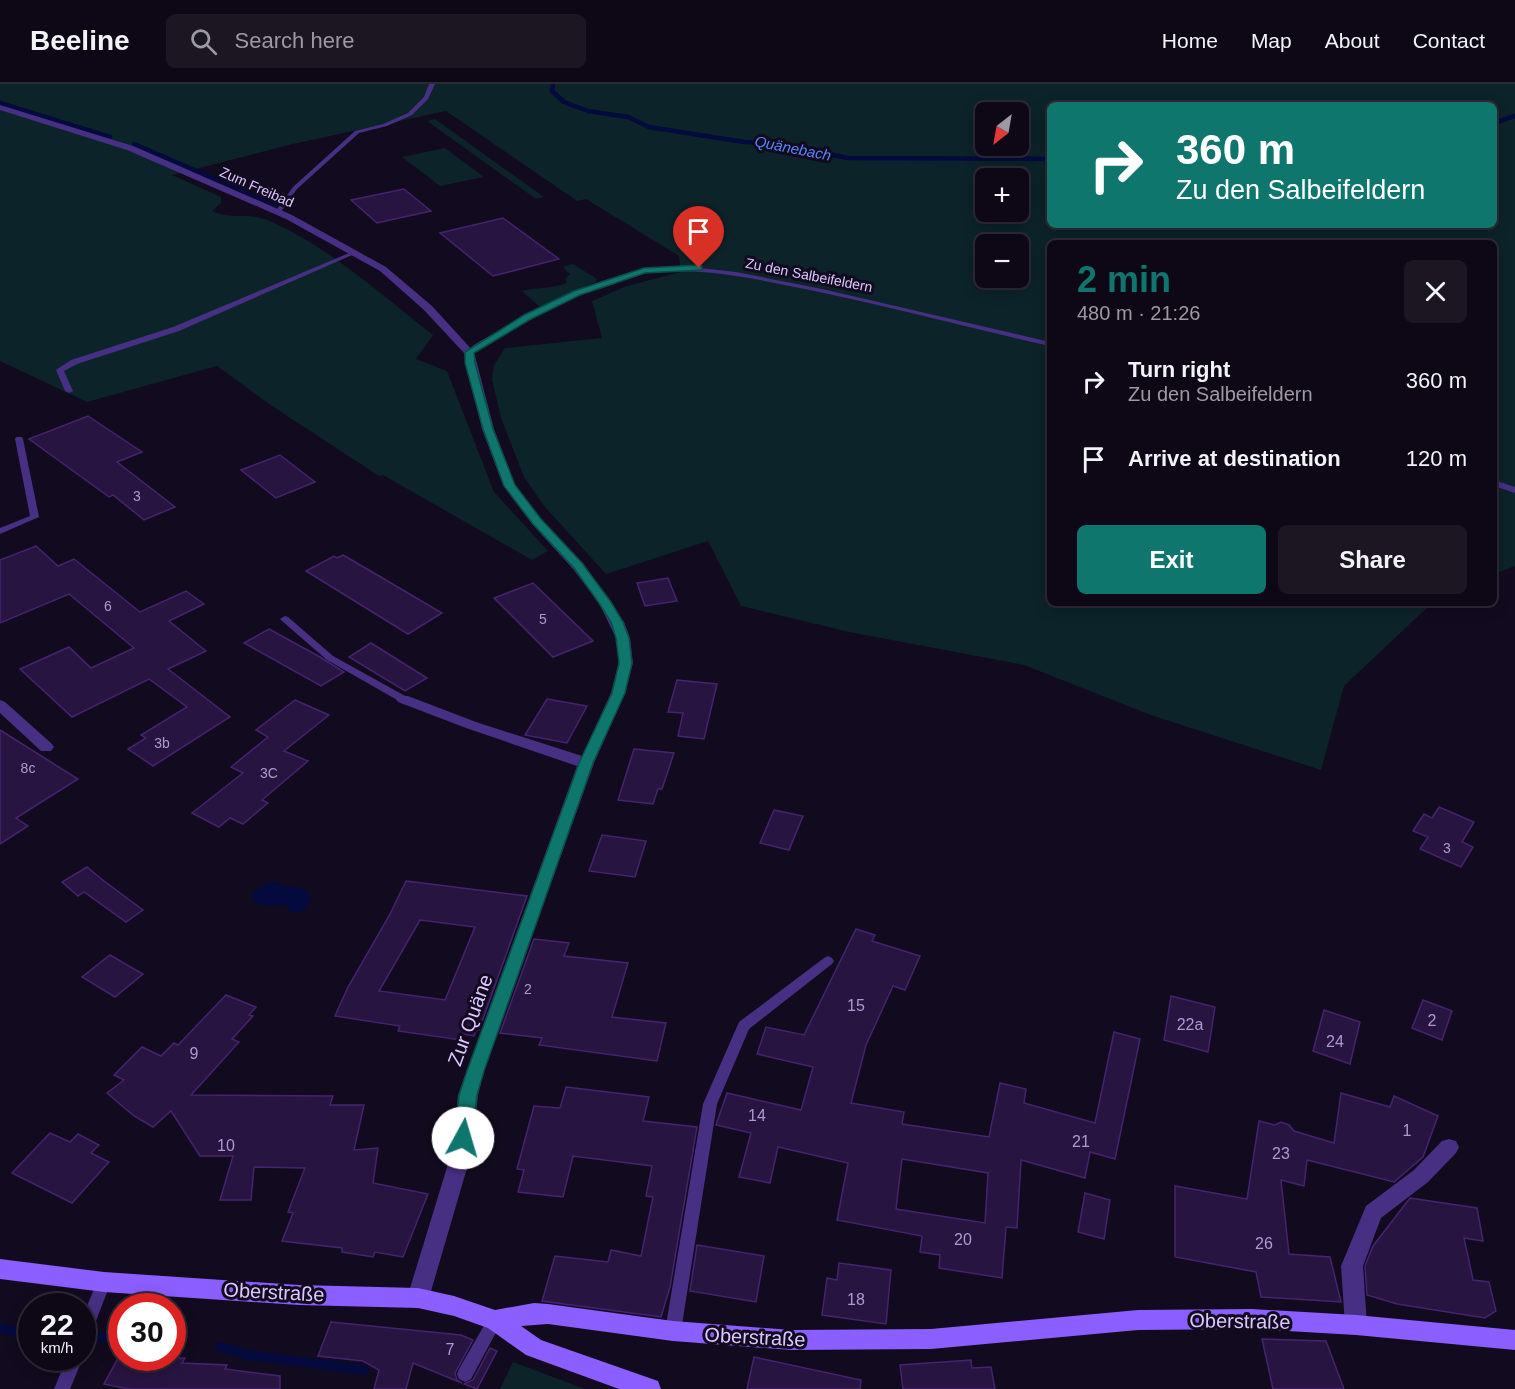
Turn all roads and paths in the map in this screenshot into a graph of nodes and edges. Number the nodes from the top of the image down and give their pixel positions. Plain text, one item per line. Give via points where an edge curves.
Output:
1 (432, 84) edge
2 (0, 107) edge
3 (278, 212) junction
4 (356, 252) junction
5 (1047, 343) edge
6 (469, 352) junction
7 (69, 391) dead end
8 (20, 439) dead end
9 (1497, 484) edge
10 (1515, 490) edge
11 (0, 531) edge
12 (285, 619) dead end
13 (403, 699) joint
14 (0, 705) edge
15 (45, 747) dead end
16 (586, 763) junction
17 (828, 961) dead end
18 (1449, 1147) dead end
19 (0, 1269) edge
20 (104, 1282) junction
21 (418, 1298) junction
22 (96, 1303) edge
23 (495, 1320) junction
24 (1356, 1325) junction
25 (673, 1331) junction
26 (1515, 1340) edge
27 (70, 1371) edge
28 (465, 1374) dead end
29 (62, 1389) edge
30 (650, 1389) edge

1 - 3 lane via 426,98 410,114 357,132 295,188
2 - 3 street, Zum Freibad via 130,148
3 - 4 street, Zum Freibad
4 - 6 street, Zum Freibad via 403,286
4 - 7 lane via 176,329 74,362 60,370
5 - 6 lane, Zu den Salbeifeldern via 838,294 724,272 673,267 644,271 577,293
6 - 16 street, Zur Quäne via 488,429 509,486 578,566 605,602 623,638 626,663 618,693
8 - 11 lane via 35,517
9 - 10 lane
12 - 13 lane via 330,658
13 - 16 street
14 - 15 street
16 - 21 street, Zur Quäne via 475,1071 468,1095 462,1151
17 - 25 lane via 744,1026 710,1104
18 - 24 street via 1421,1176 1373,1212 1353,1266
19 - 20 street, Oberstraße
20 - 21 street, Oberstraße via 299,1295
20 - 22 lane
21 - 23 street, Oberstraße
23 - 25 street, Oberstraße via 534,1313
23 - 28 lane
23 - 30 street via 534,1348
24 - 25 street, Oberstraße via 1252,1319 1138,1320 931,1339 844,1341
24 - 26 street, Oberstraße
27 - 29 lane

